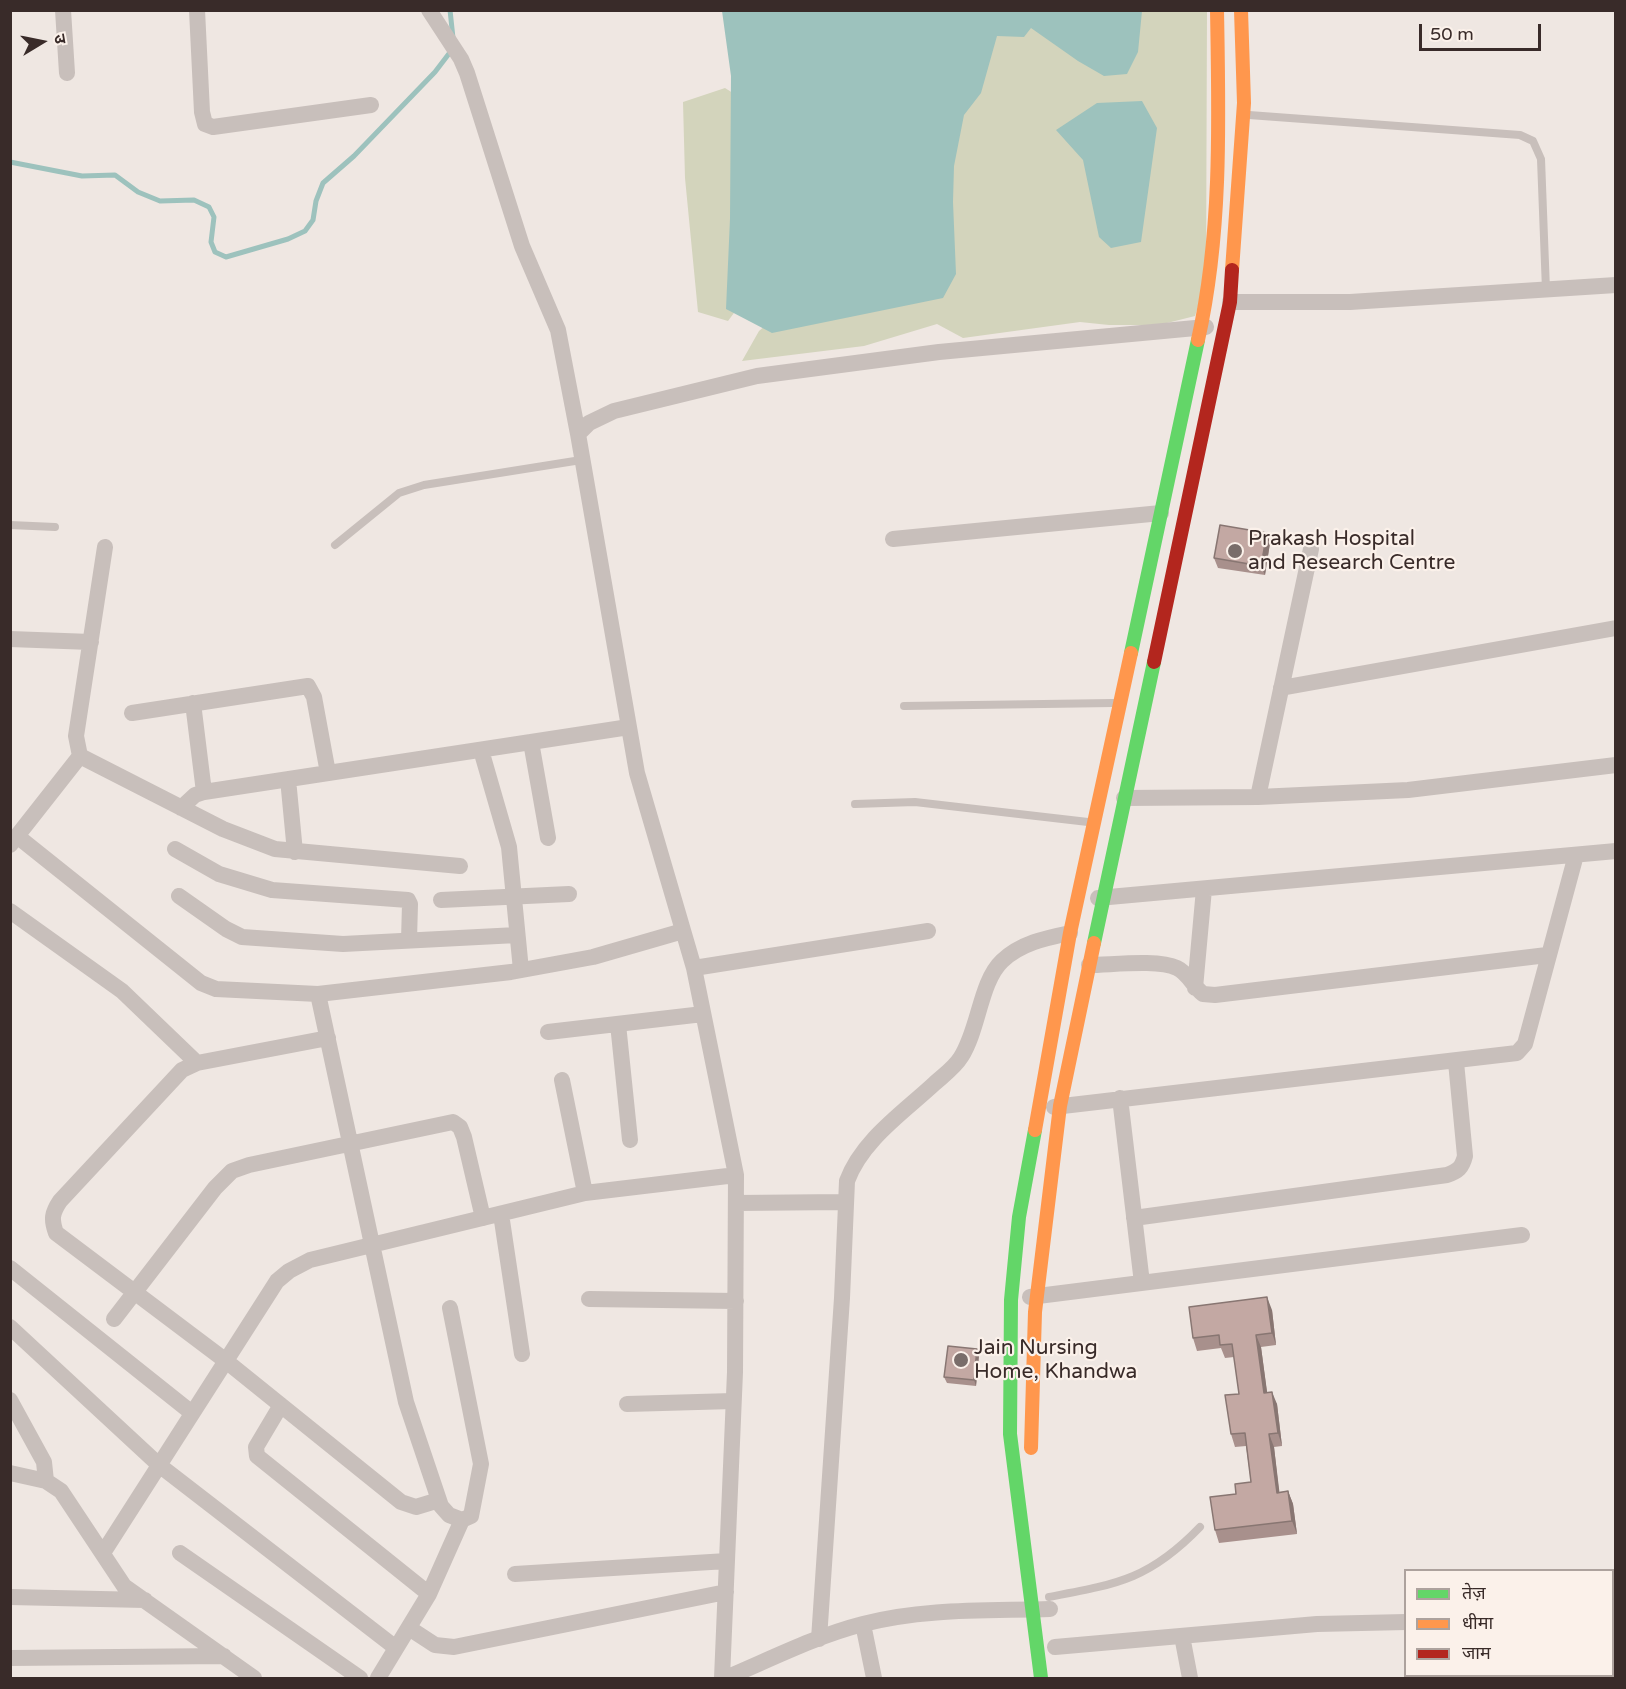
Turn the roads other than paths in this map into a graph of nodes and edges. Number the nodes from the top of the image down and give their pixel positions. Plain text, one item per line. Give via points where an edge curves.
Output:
1 (63, 10) edge
2 (196, 10) edge
3 (1218, 10) edge
4 (1241, 10) edge
5 (430, 13) edge
6 (67, 73) dead end
7 (371, 105) dead end
8 (1231, 113) junction
9 (1616, 285) edge
10 (1546, 290) junction
11 (1230, 302) junction
12 (1225, 326) junction
13 (1201, 327) junction
14 (578, 434) junction
15 (581, 460) junction
16 (1161, 513) junction
17 (10, 525) edge
18 (55, 527) dead end
19 (893, 539) dead end
20 (335, 545) dead end
21 (105, 547) dead end
22 (1311, 549) dead end
23 (1616, 628) edge
24 (10, 639) edge
25 (91, 642) junction
26 (1281, 688) junction
27 (194, 703) junction
28 (1132, 703) junction
29 (904, 706) dead end
30 (132, 713) dead end
31 (629, 727) junction
32 (531, 742) junction
33 (481, 750) junction
34 (80, 756) junction
35 (1616, 765) edge
36 (328, 773) junction
37 (288, 779) junction
38 (204, 792) junction
39 (1258, 797) junction
40 (1124, 798) junction
41 (855, 804) dead end
42 (181, 808) junction
43 (1106, 823) junction
44 (548, 838) dead end
45 (14, 841) edge
46 (175, 849) dead end
47 (1616, 851) edge
48 (296, 852) junction
49 (1576, 855) junction
50 (460, 866) dead end
51 (1204, 889) junction
52 (569, 894) dead end
53 (179, 896) dead end
54 (514, 897) junction
55 (1102, 898) junction
56 (441, 900) dead end
57 (1076, 901) junction
58 (10, 911) edge
59 (683, 931) junction
60 (928, 931) dead end
61 (1070, 933) junction
62 (517, 935) junction
63 (409, 940) junction
64 (1547, 955) junction
65 (1089, 965) junction
66 (694, 968) junction
67 (521, 970) junction
68 (1195, 988) junction
69 (318, 994) junction
70 (703, 1014) junction
71 (618, 1024) junction
72 (548, 1032) dead end
73 (328, 1038) junction
74 (1456, 1062) junction
75 (197, 1063) junction
76 (562, 1080) dead end
77 (1120, 1098) junction
78 (1060, 1106) junction
79 (1039, 1109) junction
80 (630, 1140) dead end
81 (351, 1142) junction
82 (736, 1175) junction
83 (585, 1192) junction
84 (844, 1202) junction
85 (736, 1203) junction
86 (501, 1214) junction
87 (483, 1218) junction
88 (1134, 1218) junction
89 (1522, 1235) dead end
90 (373, 1245) junction
91 (10, 1268) edge
92 (1142, 1283) junction
93 (136, 1291) junction
94 (1037, 1296) junction
95 (589, 1299) dead end
96 (1011, 1300) junction
97 (736, 1301) junction
98 (450, 1308) dead end
99 (114, 1319) dead end
100 (10, 1327) edge
101 (522, 1354) dead end
102 (226, 1361) junction
103 (10, 1400) edge
104 (734, 1401) junction
105 (627, 1404) dead end
106 (281, 1405) junction
107 (192, 1413) junction
108 (1030, 1415) junction
109 (1010, 1416) junction
110 (1032, 1459) dead end
111 (159, 1465) junction
112 (10, 1473) edge
113 (46, 1481) junction
114 (439, 1500) junction
115 (462, 1520) junction
116 (1200, 1527) dead end
117 (103, 1553) junction
118 (180, 1553) dead end
119 (727, 1561) junction
120 (515, 1574) dead end
121 (726, 1592) junction
122 (429, 1594) junction
123 (10, 1597) edge
124 (145, 1600) junction
125 (1050, 1608) junction
126 (1032, 1610) junction
127 (1404, 1622) edge
128 (863, 1624) junction
129 (409, 1628) junction
130 (1182, 1636) junction
131 (819, 1639) junction
132 (396, 1648) junction
133 (1056, 1652) joint
134 (10, 1658) edge
135 (230, 1667) edge
136 (254, 1678) edge
137 (360, 1678) edge
138 (378, 1678) edge
139 (724, 1678) edge
140 (874, 1678) edge
141 (1041, 1678) edge
142 (1190, 1678) edge

1 - 6 street
2 - 7 street via 206,124 213,127
3 - 8 highway
4 - 8 highway
5 - 14 street via 461,59 522,246 558,330
8 - 10 lane via 1520,135 1533,141 1542,159
8 - 11 highway
8 - 13 highway via 1219,141
9 - 10 street
10 - 11 street via 1350,302
11 - 12 highway
12 - 13 street
12 - 28 highway
13 - 14 street via 939,352 757,376 614,411 589,423
13 - 16 highway
14 - 15 street
15 - 20 lane via 424,485 399,493
15 - 31 street
16 - 19 street
16 - 28 highway
17 - 18 lane
21 - 25 street
22 - 26 street
23 - 26 street
24 - 25 street
25 - 34 street via 76,736
26 - 39 street
27 - 30 street
27 - 36 street via 308,686 314,697
27 - 38 street
28 - 29 lane
28 - 40 highway
28 - 43 highway
31 - 32 street
31 - 59 street via 637,773
32 - 33 street
32 - 44 street
33 - 36 street
33 - 54 street via 509,847
34 - 42 street
34 - 45 street
35 - 39 street via 1408,790
36 - 37 street
37 - 38 street
37 - 48 street
38 - 42 street
39 - 40 street
40 - 43 highway
41 - 43 lane via 915,801
42 - 48 street via 248,839
43 - 55 highway
43 - 57 highway
45 - 69 street via 201,983 216,989
46 - 63 street via 219,874 272,890 408,900
47 - 49 street
48 - 50 street
49 - 51 street
49 - 64 street
51 - 55 street
51 - 68 street
52 - 54 street
53 - 63 street via 242,937 343,944
54 - 56 street
54 - 62 street
55 - 57 street
55 - 65 highway
57 - 61 highway
58 - 75 street via 122,992
59 - 66 street
59 - 67 street via 593,957
60 - 66 street
61 - 79 highway
61 - 84 street via 1036,940 1001,962 986,990 972,1039 959,1060 868,1145 853,1165
62 - 63 street
62 - 67 street
64 - 68 street via 1215,995 1203,994
64 - 74 street via 1520,1051
65 - 68 street via 1163,964 1186,974
65 - 78 highway
66 - 70 street
67 - 69 street
69 - 73 street
70 - 71 street
70 - 82 street
71 - 72 street
71 - 80 street
73 - 75 street
73 - 81 street
74 - 77 street
74 - 88 street via 1465,1156 1458,1171
75 - 93 street via 182,1070 53,1213 56,1233
76 - 83 street
77 - 78 street
77 - 88 street
78 - 79 street
78 - 94 highway
79 - 96 highway via 1019,1217
81 - 87 street via 453,1122 464,1137
81 - 90 street
81 - 93 street via 232,1172 215,1188
82 - 83 street
82 - 85 street
83 - 86 street
84 - 85 street
84 - 131 street via 842,1298
85 - 97 street
86 - 87 street
86 - 101 street
87 - 90 street
88 - 92 street
89 - 92 street
90 - 102 street via 310,1260 289,1271 278,1281
90 - 114 street via 406,1402
91 - 107 street
92 - 94 street
93 - 99 street
93 - 102 street
94 - 96 street
94 - 108 highway
95 - 97 street
96 - 109 highway
97 - 104 street
98 - 115 street via 481,1464 471,1516
100 - 111 street
102 - 106 street
102 - 107 street
103 - 113 street via 44,1461
104 - 105 street
104 - 119 street
106 - 114 street via 401,1502 416,1507
106 - 122 street via 256,1447 256,1456
107 - 111 street
108 - 109 highway
108 - 110 highway
109 - 126 highway
111 - 117 street
111 - 132 street
112 - 113 street
113 - 117 street via 61,1491
114 - 115 street via 445,1512
115 - 122 street
116 - 125 lane via 1177,1551 1151,1569
117 - 124 street via 124,1586
118 - 137 street
119 - 120 street
119 - 121 street
121 - 129 street via 454,1647 435,1645
121 - 139 street
122 - 129 street
123 - 124 street
124 - 135 street
125 - 126 street
125 - 133 highway
126 - 128 street via 931,1612
126 - 141 highway
127 - 130 street via 1317,1624
128 - 131 street
128 - 140 street
129 - 132 street
130 - 133 street
130 - 142 street
131 - 139 street
132 - 138 street
134 - 135 street
135 - 136 street

